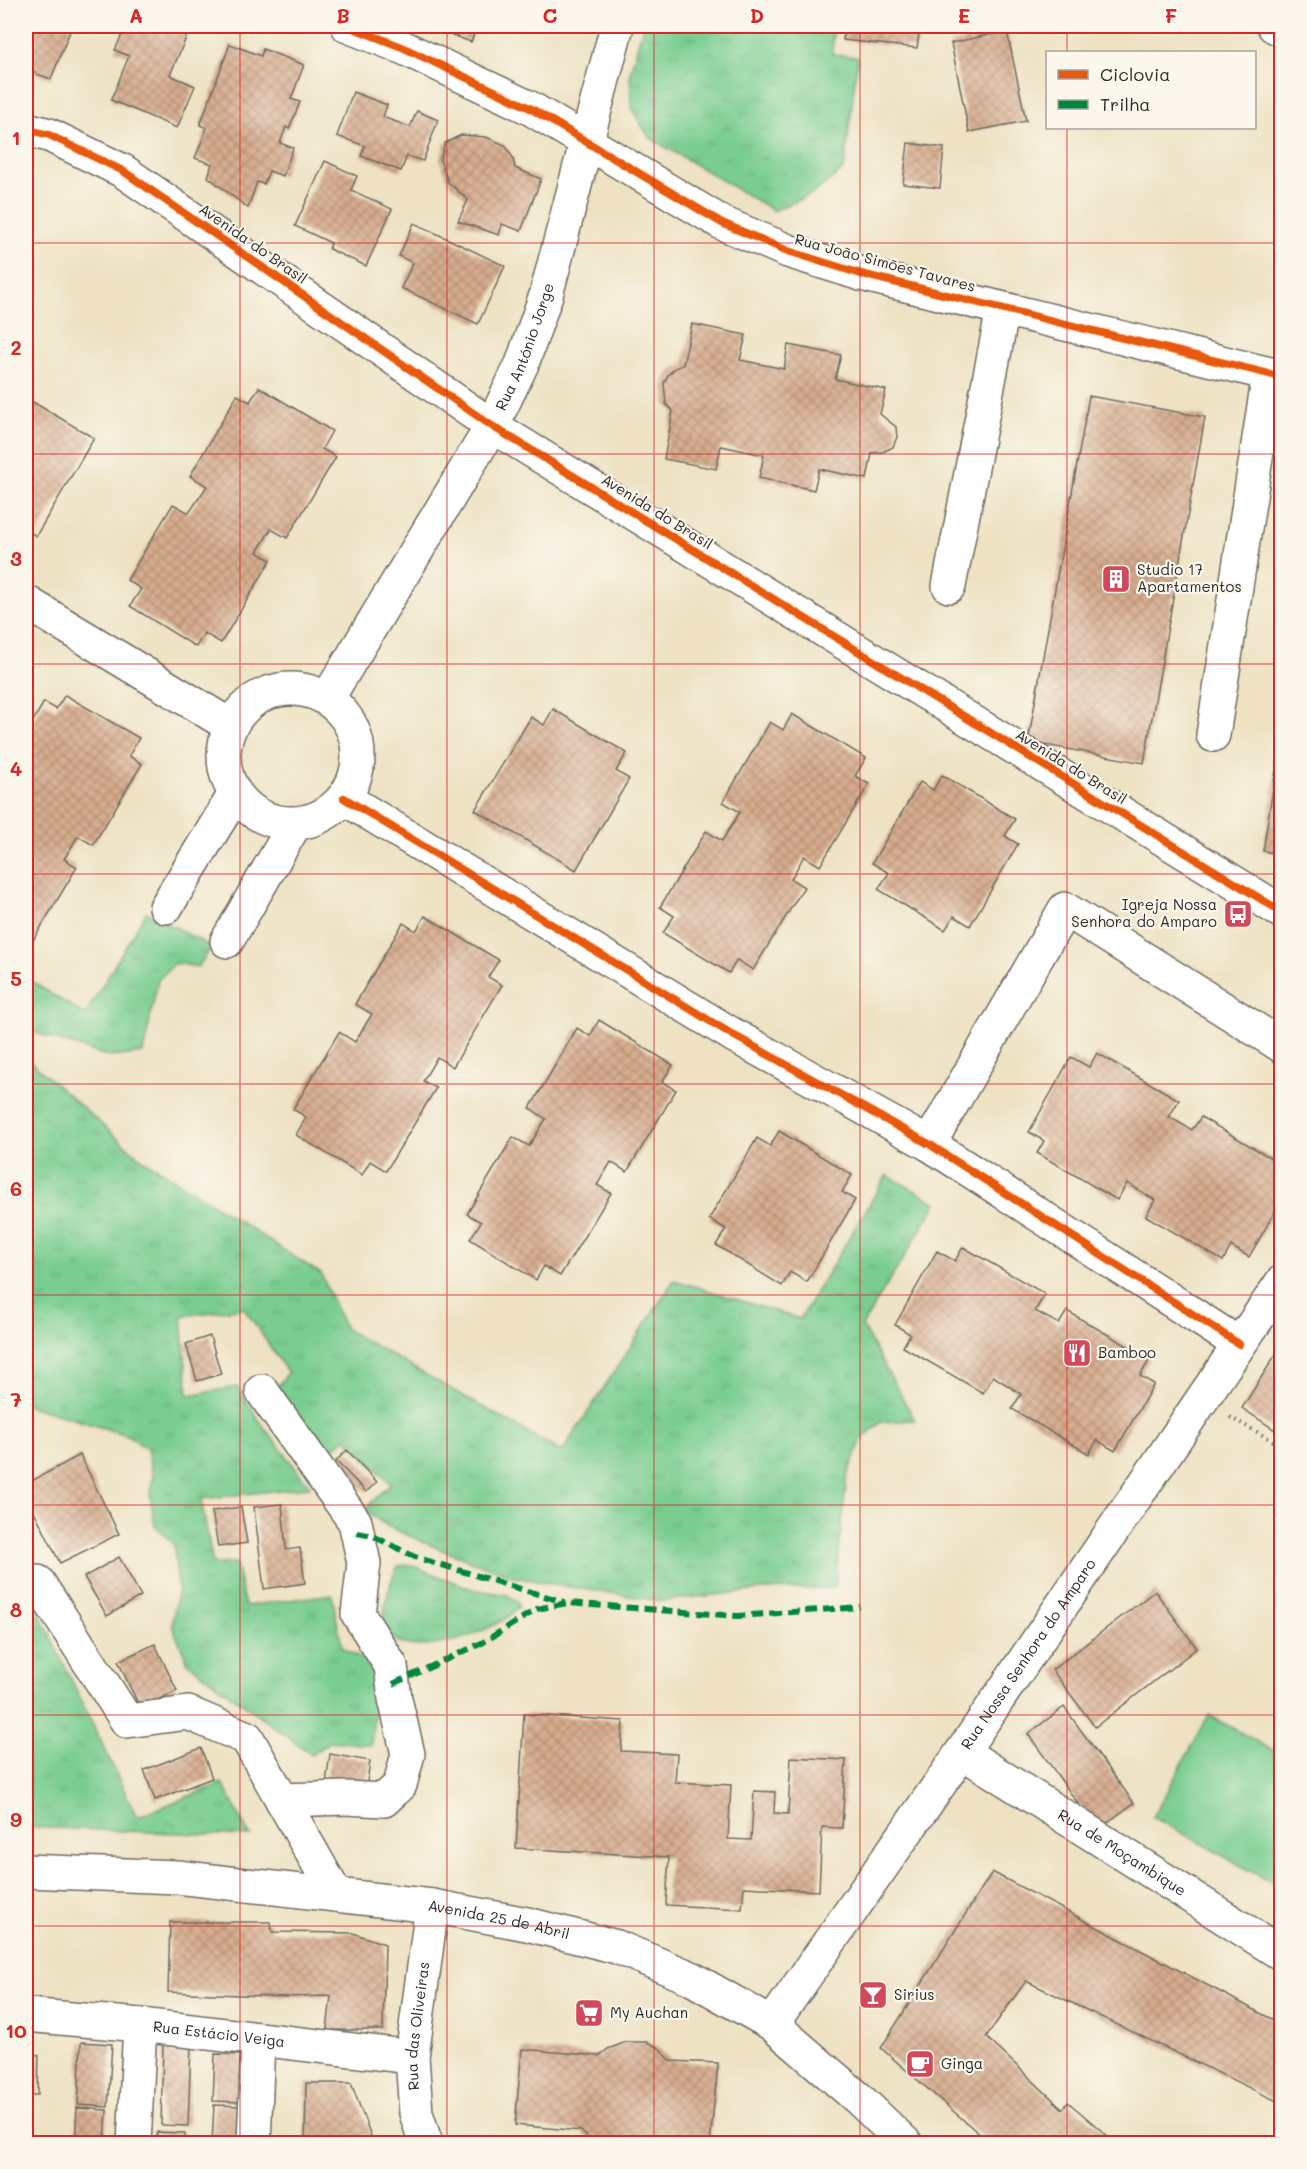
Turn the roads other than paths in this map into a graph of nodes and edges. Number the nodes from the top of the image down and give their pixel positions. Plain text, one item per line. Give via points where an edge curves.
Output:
1 (348, 26) edge
2 (617, 26) edge
3 (1274, 26) edge
4 (1281, 30) edge
5 (26, 129) edge
6 (585, 143) junction
7 (1003, 309) junction
8 (1275, 376) edge
9 (492, 426) junction
10 (949, 586) dead end
11 (26, 602) edge
12 (327, 699) junction
13 (231, 726) junction
14 (1213, 735) dead end
15 (235, 794) junction
16 (344, 798) junction
17 (295, 824) junction
18 (166, 908) dead end
19 (1281, 912) edge
20 (227, 941) dead end
21 (1281, 1046) edge
22 (929, 1144) junction
23 (1281, 1282) edge
24 (1239, 1344) junction
25 (262, 1391) dead end
26 (38, 1582) dead end
27 (962, 1752) junction
28 (282, 1800) junction
29 (26, 1871) edge
30 (336, 1895) junction
31 (432, 1906) junction
32 (1281, 1954) edge
33 (26, 2015) edge
34 (772, 2024) junction
35 (140, 2025) junction
36 (258, 2039) junction
37 (412, 2057) junction
38 (134, 2144) edge
39 (254, 2144) edge
40 (426, 2144) edge
41 (906, 2144) edge

1 - 6 street, Rua João Simões Tavares via 402,47 530,108
2 - 6 street, Rua António Jorge
3 - 4 street
5 - 9 street, Avenida do Brasil via 48,135 123,171
6 - 7 street, Rua João Simões Tavares via 722,223 788,251 861,274
6 - 9 street, Rua António Jorge via 546,295 522,364
7 - 8 street, Rua João Simões Tavares
7 - 10 street
8 - 14 street
9 - 12 street, Rua António Jorge
9 - 19 street, Avenida do Brasil
11 - 13 street
12 - 13 street via 301,689 273,691 248,704
12 - 16 street via 347,718 357,745 356,772
13 - 15 street via 224,767
15 - 17 street via 267,820
15 - 18 street
16 - 17 street via 322,816
16 - 22 street via 733,1035
17 - 20 street
21 - 22 street via 1065,909
22 - 24 street
23 - 24 street, Rua Nossa Senhora do Amparo
24 - 27 street, Rua Nossa Senhora do Amparo
25 - 28 street via 355,1522 364,1563 358,1614 391,1666 394,1700 408,1754 400,1785 384,1800
26 - 28 street via 127,1721 188,1713 247,1738
27 - 32 street, Rua de Moçambique
27 - 34 street, Rua Nossa Senhora do Amparo
28 - 30 street
29 - 30 street, Avenida 25 de Abril via 177,1877
30 - 31 street, Avenida 25 de Abril
31 - 34 street, Avenida 25 de Abril via 617,1947 689,1977
31 - 37 street, Rua das Oliveiras
33 - 35 street, Rua Estácio Veiga
34 - 41 street, Avenida 25 de Abril
35 - 36 street, Rua Estácio Veiga
35 - 38 street
36 - 37 street, Rua Estácio Veiga
36 - 39 street
37 - 40 street, Rua das Oliveiras via 416,2113

